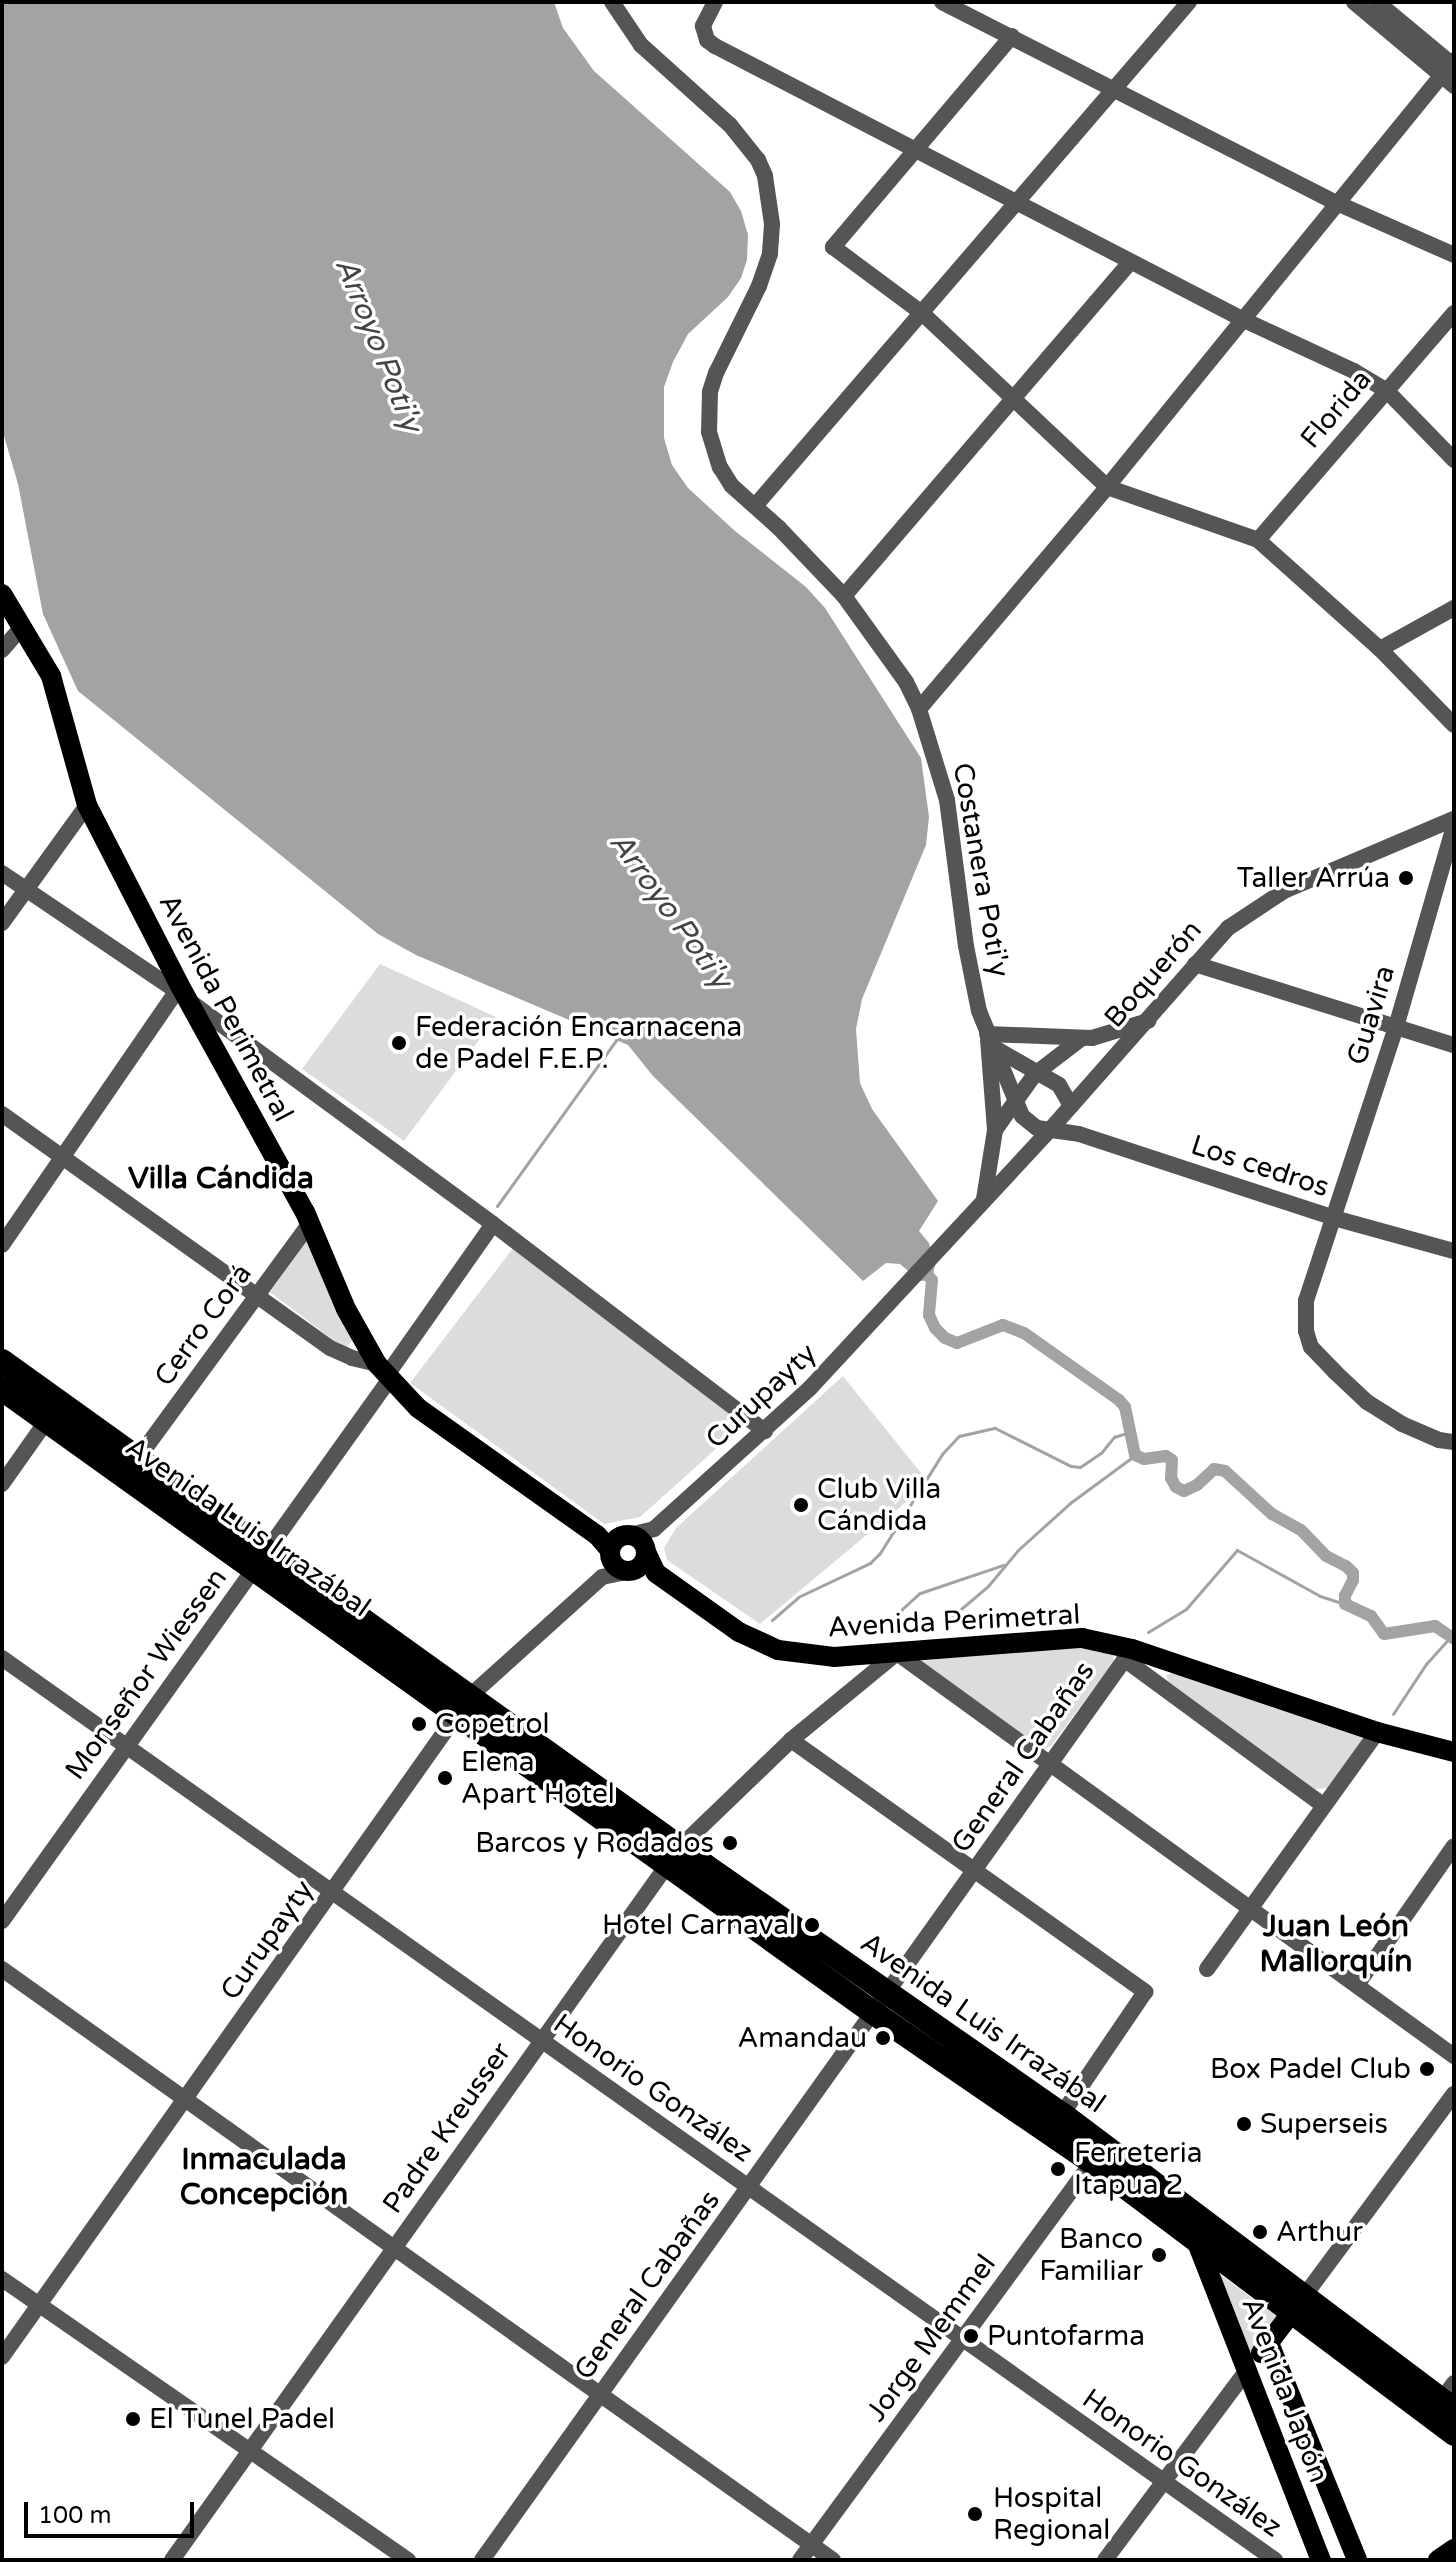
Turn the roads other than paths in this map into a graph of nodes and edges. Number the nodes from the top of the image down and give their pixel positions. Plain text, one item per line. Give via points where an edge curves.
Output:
1 (612, 2) edge
2 (715, 2) edge
3 (942, 2) edge
4 (1189, 2) edge
5 (1354, 2) edge
6 (1377, 2) edge
7 (1012, 36) junction
8 (1451, 70) edge
9 (1114, 91) junction
10 (913, 151) junction
11 (1017, 203) junction
12 (1339, 204) junction
13 (1454, 255) edge
14 (1130, 262) junction
15 (922, 313) junction
16 (1454, 313) edge
17 (1244, 320) junction
18 (1386, 390) junction
19 (1015, 400) junction
20 (1454, 460) edge
21 (1107, 487) junction
22 (755, 506) junction
23 (1258, 540) junction
24 (2, 594) edge
25 (844, 596) junction
26 (1454, 608) edge
27 (23, 626) junction
28 (1380, 649) junction
29 (2, 650) edge
30 (919, 709) junction
31 (1454, 725) edge
32 (87, 805) junction
33 (1454, 819) edge
34 (1454, 826) edge
35 (1428, 832) junction
36 (1452, 849) edge
37 (2, 873) edge
38 (25, 890) junction
39 (2, 923) edge
40 (1195, 964) junction
41 (181, 992) junction
42 (1148, 1021) junction
43 (1396, 1027) junction
44 (987, 1034) junction
45 (1082, 1038) junction
46 (1454, 1045) edge
47 (998, 1050) junction
48 (1035, 1074) junction
49 (1014, 1099) junction
50 (1071, 1106) junction
51 (2, 1114) edge
52 (995, 1130) junction
53 (1049, 1131) junction
54 (62, 1156) junction
55 (984, 1201) junction
56 (1334, 1218) junction
57 (310, 1223) junction
58 (493, 1224) junction
59 (948, 1241) joint
60 (2, 1245) edge
61 (1454, 1251) edge
62 (257, 1295) junction
63 (2, 1361) edge
64 (384, 1373) junction
65 (2, 1389) edge
66 (53, 1412) junction
67 (765, 1431) junction
68 (1454, 1442) edge
69 (138, 1458) junction
70 (2, 1484) edge
71 (627, 1549) junction
72 (261, 1559) junction
73 (629, 1572) junction
74 (602, 1577) junction
75 (897, 1653) junction
76 (1128, 1654) junction
77 (837, 1656) junction
78 (2, 1658) edge
79 (850, 1692) junction
80 (464, 1706) junction
81 (1377, 1732) junction
82 (791, 1740) junction
83 (127, 1747) junction
84 (1454, 1752) edge
85 (1049, 1766) junction
86 (1324, 1806) junction
87 (1454, 1846) edge
88 (674, 1856) junction
89 (974, 1872) junction
90 (332, 1892) junction
91 (1251, 1909) junction
92 (2, 1921) edge
93 (2, 1969) edge
94 (1207, 1969) dead end
95 (1357, 1985) junction
96 (888, 1991) junction
97 (874, 2013) junction
98 (541, 2040) junction
99 (1454, 2056) edge
100 (1454, 2094) edge
101 (186, 2099) junction
102 (1062, 2114) junction
103 (1098, 2154) junction
104 (749, 2187) junction
105 (1196, 2240) junction
106 (394, 2248) junction
107 (2, 2279) edge
108 (1299, 2303) junction
109 (39, 2306) junction
110 (963, 2339) junction
111 (1269, 2343) junction
112 (2, 2357) edge
113 (1248, 2369) junction
114 (600, 2395) junction
115 (1450, 2397) edge
116 (1454, 2434) edge
117 (250, 2450) junction
118 (1163, 2481) junction
119 (812, 2545) junction
120 (1454, 2549) edge
121 (172, 2560) edge
122 (408, 2560) edge
123 (482, 2560) edge
124 (800, 2560) edge
125 (833, 2560) edge
126 (1105, 2560) edge
127 (1275, 2560) edge
128 (1321, 2560) edge
129 (1357, 2560) edge
130 (1438, 2560) edge

1 - 22 street, Costanera Poti'y via 641,45 739,135 765,176 770,254 716,373 708,413 720,467
2 - 10 street via 703,26 707,40
3 - 7 street
4 - 9 street
5 - 8 street
6 - 8 street
7 - 9 street
7 - 10 street
8 - 12 street
9 - 11 street
9 - 12 street
10 - 11 street
10 - 15 street via 833,247
11 - 14 street
11 - 15 street
12 - 13 street
12 - 17 street
14 - 17 street
14 - 19 street
15 - 19 street
15 - 22 street
16 - 18 street, Florida
17 - 18 street
17 - 21 street
18 - 20 street
18 - 23 street, Florida
19 - 21 street
19 - 25 street
21 - 23 street
21 - 30 street
22 - 25 street, Costanera Poti'y
23 - 28 street
24 - 27 main road, Avenida Perimetral
25 - 30 street, Costanera Poti'y via 906,682
26 - 28 street
27 - 29 street
27 - 32 main road, Avenida Perimetral via 56,690
28 - 31 street
30 - 44 street, Costanera Poti'y via 947,800 969,962
32 - 38 street
32 - 41 main road, Avenida Perimetral
33 - 35 street, Boquerón
34 - 36 street, Guavira
35 - 36 street
35 - 40 street, Boquerón via 1284,891 1228,928
36 - 43 street, Guavira
37 - 38 street
38 - 39 street
38 - 41 street
40 - 42 street, Boquerón
40 - 43 street
41 - 54 street
41 - 57 main road, Avenida Perimetral
41 - 58 street
42 - 45 street
42 - 50 street, Boquerón
43 - 46 street
43 - 56 street, Guavira
44 - 45 street
44 - 47 street
44 - 52 street
45 - 48 street
47 - 48 street
47 - 49 street
48 - 49 street
48 - 50 street via 1059,1085
49 - 52 street
49 - 53 street via 1026,1121
50 - 53 street, Boquerón
51 - 54 street
52 - 55 street
53 - 55 street, Boquerón
53 - 56 street, Los cedros via 1079,1134
54 - 60 street
54 - 62 street
55 - 59 street, Boquerón
56 - 61 street, Los cedros
56 - 68 street, Guavira via 1306,1301 1311,1347 1367,1402 1402,1424
57 - 62 street, Cerro Corá
57 - 64 main road, Avenida Perimetral via 346,1309
58 - 64 street, Monseñor Wiessen
58 - 67 street
59 - 67 street, Curupayty
62 - 64 street via 330,1348
62 - 69 street, Cerro Corá
63 - 66 highway
64 - 71 main road, Avenida Perimetral via 418,1408
64 - 72 street, Monseñor Wiessen
65 - 66 highway, Avenida Luis Irrazábal
66 - 69 highway
66 - 70 street
66 - 72 highway, Avenida Luis Irrazábal
67 - 71 street, Curupayty
69 - 72 highway
71 - 73 main road, Avenida Perimetral
71 - 73 main road, Avenida Perimetral via 615,1566
71 - 74 street, Curupayty
71 - 77 main road, Avenida Perimetral via 758,1642 793,1654
72 - 80 highway, Avenida Luis Irrazábal
72 - 83 street, Monseñor Wiessen
73 - 74 street
74 - 80 street, Curupayty
75 - 76 main road, Avenida Perimetral via 1064,1638
75 - 77 main road, Avenida Perimetral
75 - 79 street, Padre Kreusser
75 - 85 street
76 - 81 main road, Avenida Perimetral
76 - 85 street, General Cabañas
76 - 86 street
77 - 79 street via 852,1674
78 - 83 street, Honorio González
79 - 82 street, Padre Kreusser
80 - 88 highway, Avenida Luis Irrazábal
80 - 90 street, Curupayty
81 - 84 main road, Avenida Perimetral
81 - 86 street
82 - 88 street, Padre Kreusser
82 - 89 street
83 - 90 street, Honorio González
83 - 92 street, Monseñor Wiessen
85 - 89 street, General Cabañas
85 - 91 street
86 - 91 street
87 - 95 street
88 - 96 highway, Avenida Luis Irrazábal
88 - 97 highway, Avenida Luis Irrazábal
88 - 98 street, Padre Kreusser
89 - 96 street, General Cabañas
89 - 102 street via 1145,1992
90 - 98 street, Honorio González
90 - 101 street, Curupayty
91 - 94 street
91 - 95 street
93 - 101 street
95 - 99 street
96 - 97 street, General Cabañas
96 - 102 highway, Avenida Luis Irrazábal
97 - 103 highway, Avenida Luis Irrazábal
97 - 104 street, General Cabañas
98 - 104 street, Honorio González
98 - 106 street, Padre Kreusser
100 - 108 street
101 - 106 street
101 - 109 street, Curupayty
102 - 103 highway, Avenida Luis Irrazábal
103 - 105 highway, Avenida Luis Irrazábal
103 - 108 highway, Avenida Luis Irrazábal
103 - 110 street, Jorge Memmel
104 - 110 street, Honorio González
104 - 114 street, General Cabañas
105 - 108 highway, Avenida Luis Irrazábal
105 - 113 main road, Avenida Japón
106 - 114 street
106 - 117 street, Padre Kreusser
107 - 109 street
108 - 111 main road
108 - 115 highway, Avenida Luis Irrazábal
108 - 116 highway, Avenida Luis Irrazábal
109 - 112 street, Curupayty
109 - 117 street
110 - 118 street, Honorio González
110 - 119 street, Jorge Memmel
111 - 113 main road
111 - 129 main road, Avenida Japón
113 - 118 street
113 - 128 main road, Avenida Japón
114 - 119 street
114 - 123 street, General Cabañas
117 - 121 street, Padre Kreusser
117 - 122 street
118 - 126 street
118 - 127 street, Honorio González
119 - 124 street, Jorge Memmel
119 - 125 street
120 - 130 main road

